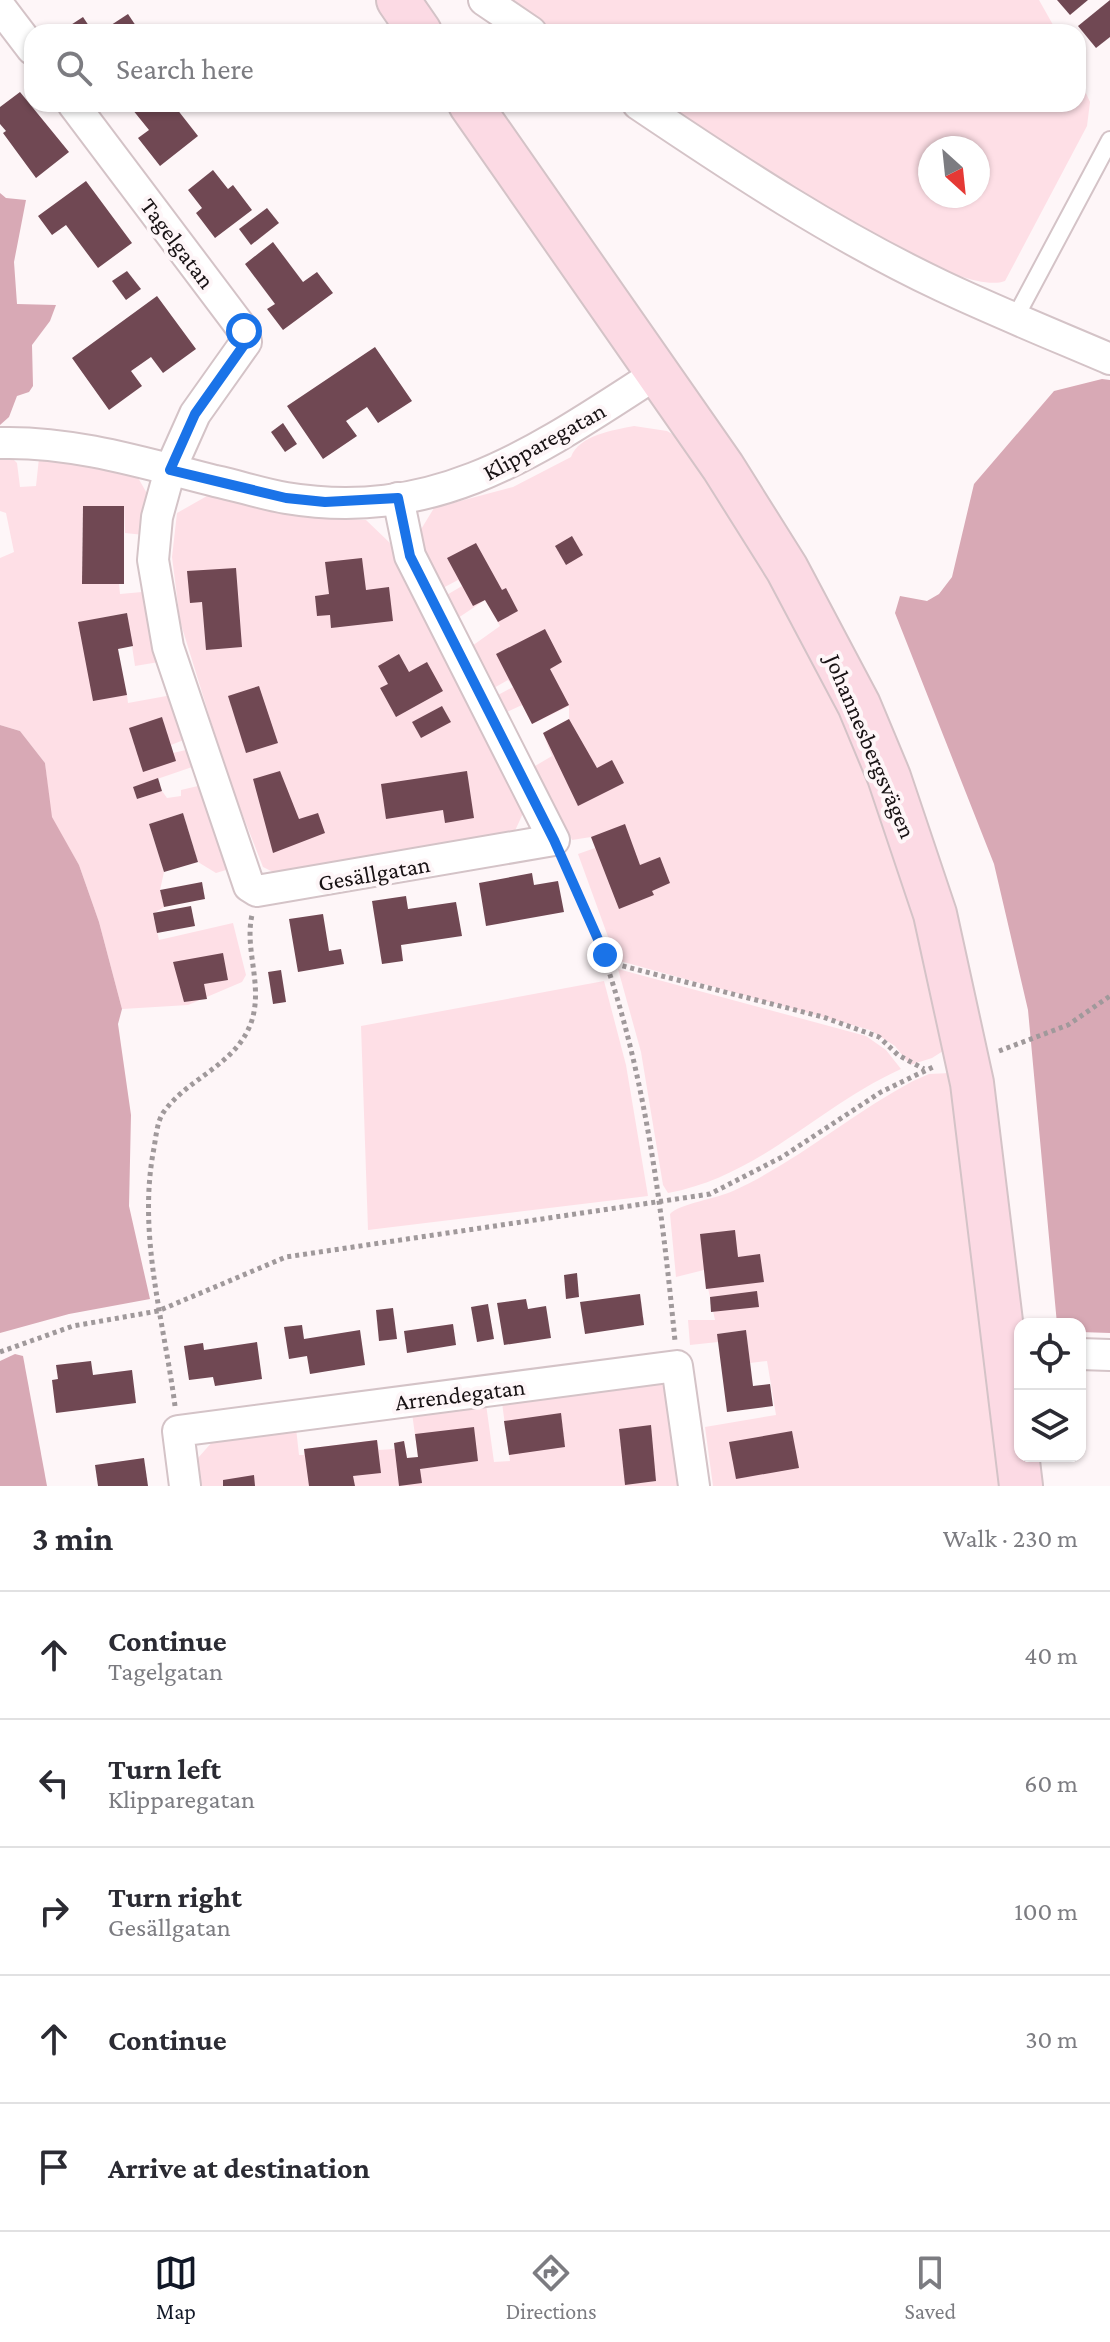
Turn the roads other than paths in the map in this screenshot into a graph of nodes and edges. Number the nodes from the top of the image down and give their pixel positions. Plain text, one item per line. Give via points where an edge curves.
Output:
1 (398, 0) edge
2 (484, 0) edge
3 (0, 7) edge
4 (414, 24) edge
5 (519, 24) edge
6 (24, 38) edge
7 (79, 112) edge
8 (476, 112) edge
9 (649, 112) edge
10 (1110, 140) edge
11 (1015, 318) junction
12 (1110, 359) edge
13 (656, 374) junction
14 (0, 443) edge
15 (170, 470) junction
16 (398, 498) junction
17 (1086, 1354) edge
18 (1110, 1355) edge
19 (1012, 1358) edge
20 (185, 1486) edge
21 (694, 1486) edge
22 (1021, 1486) edge

1 - 4 street
2 - 5 street
3 - 6 street
7 - 15 street, Tagelgatan via 244,331 246,342 195,414
8 - 13 street, Johannesbergsvägen
9 - 11 street via 826,225
10 - 11 lane
11 - 12 street
13 - 16 street, Klipparegatan via 506,467
13 - 19 street, Johannesbergsvägen via 787,569 859,705 889,777 935,914 966,1057
14 - 15 street, Klipparegatan via 63,445
15 - 16 street, Klipparegatan via 286,498
15 - 16 street, Gesällgatan via 157,517 153,560 161,620 249,886 257,891 554,840 410,556
17 - 18 street
19 - 22 street, Johannesbergsvägen
20 - 21 street, Arrendegatan via 178,1431 677,1366

